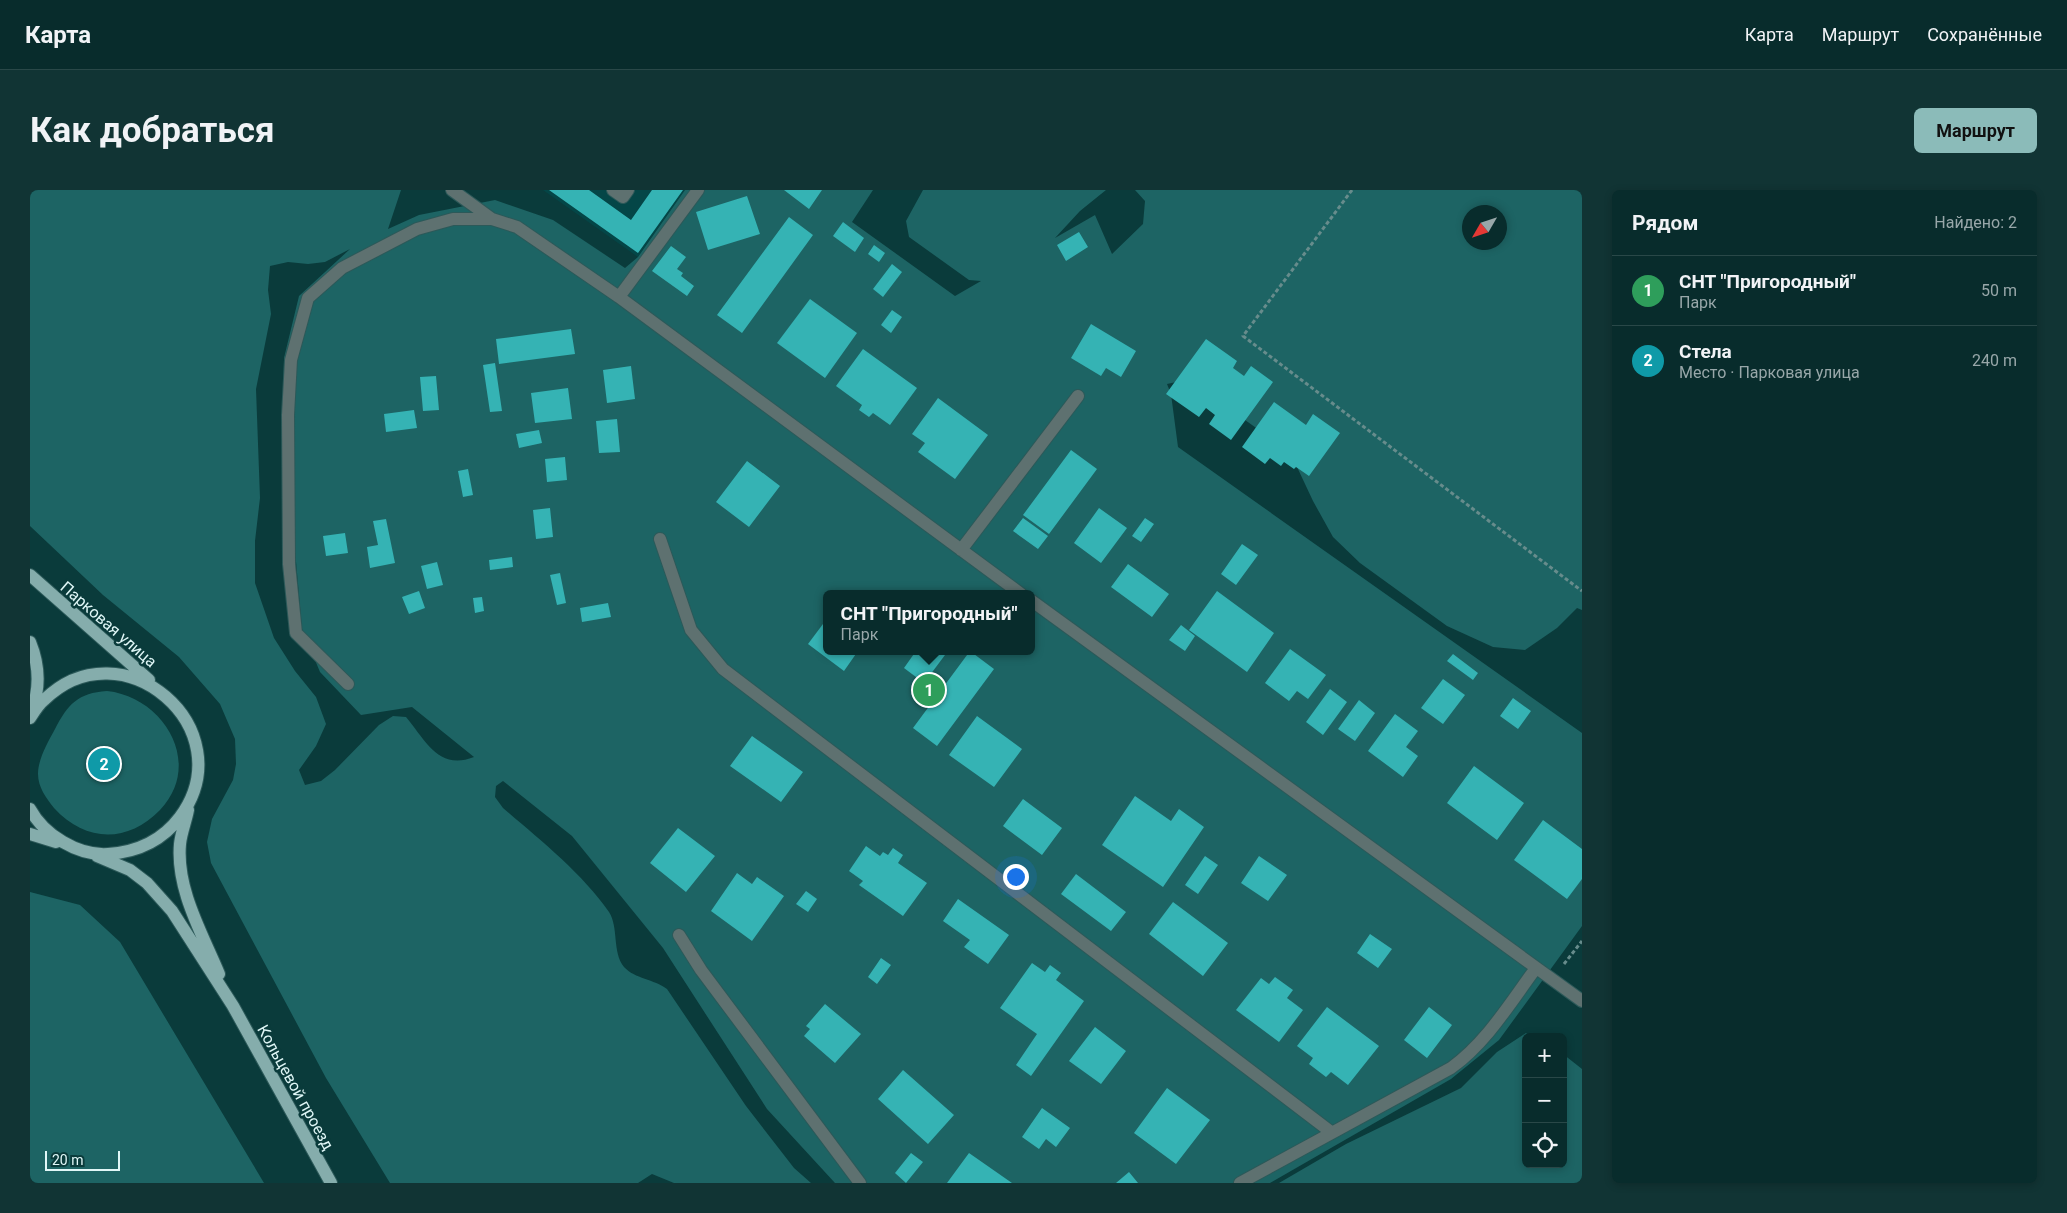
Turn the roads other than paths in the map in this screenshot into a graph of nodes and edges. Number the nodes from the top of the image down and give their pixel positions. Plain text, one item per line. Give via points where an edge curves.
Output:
1 (452, 190) edge
2 (613, 190) edge
3 (628, 190) edge
4 (698, 190) edge
5 (492, 219) junction
6 (619, 297) junction
7 (1078, 396) dead end
8 (660, 539) dead end
9 (961, 550) junction
10 (30, 575) edge
11 (1016, 590) edge
12 (1035, 603) edge
13 (30, 642) edge
14 (348, 684) dead end
15 (168, 697) junction
16 (30, 716) edge
17 (192, 796) junction
18 (30, 809) edge
19 (30, 834) edge
20 (70, 846) junction
21 (89, 852) junction
22 (679, 935) dead end
23 (1536, 968) junction
24 (1582, 1001) edge
25 (233, 1006) junction
26 (1331, 1132) junction
27 (331, 1183) edge
28 (860, 1183) edge
29 (1240, 1183) edge

1 - 5 street
2 - 3 street via 623,197
4 - 6 street
5 - 6 street via 517,227
5 - 14 street via 453,219 417,229 342,268 308,298 291,360 288,415 289,564 295,625 296,633
6 - 9 street
7 - 9 street
8 - 26 street via 691,630 723,669
9 - 11 street
10 - 15 main road, Парковая улица
12 - 23 street
13 - 16 main road via 38,686
15 - 16 main road via 137,678 98,674 61,686
15 - 17 main road, Кольцевой проезд via 182,713 194,736 198,771
17 - 21 main road via 174,825 145,846 127,852
17 - 25 main road, Кольцевой проезд via 180,843 181,872 188,901
18 - 20 main road via 47,832
19 - 20 main road
20 - 21 main road
21 - 25 main road, Кольцевой проезд via 130,870 147,883 172,911
22 - 28 street via 701,970
23 - 24 street
23 - 26 street via 1489,1032 1462,1060
25 - 27 main road, Кольцевой проезд
26 - 29 street

